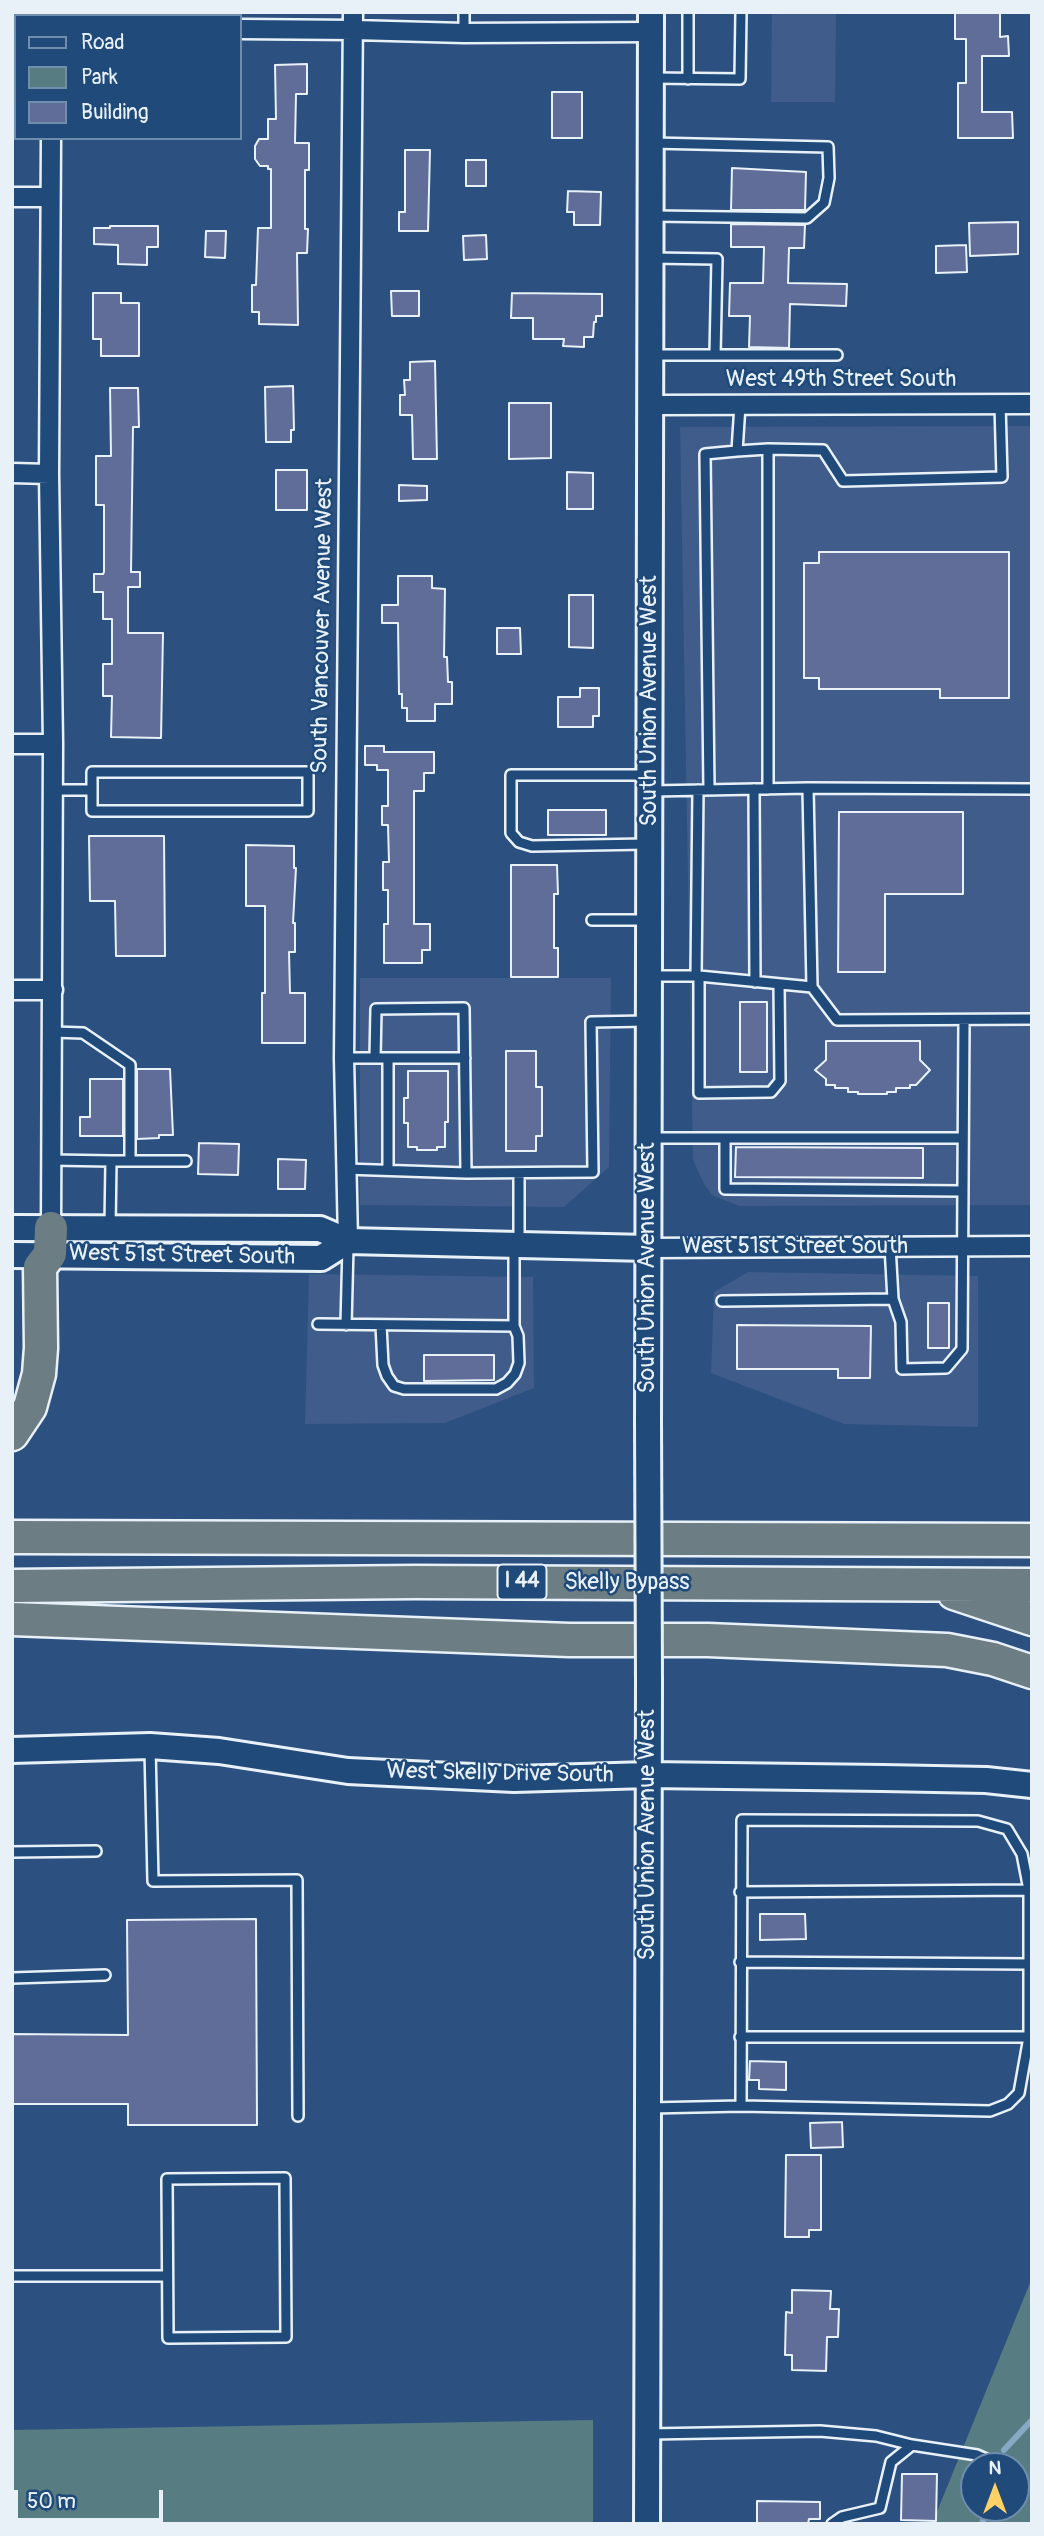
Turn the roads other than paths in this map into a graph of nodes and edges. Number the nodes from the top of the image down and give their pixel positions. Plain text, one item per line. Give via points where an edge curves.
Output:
1 (464, 12) edge
2 (688, 12) edge
3 (741, 12) edge
4 (354, 21) edge
5 (651, 22) edge
6 (242, 29) edge
7 (464, 33) junction
8 (651, 78) junction
9 (688, 79) junction
10 (51, 140) edge
11 (651, 143) junction
12 (12, 197) edge
13 (50, 197) junction
14 (651, 216) junction
15 (650, 258) junction
16 (650, 355) junction
17 (715, 355) junction
18 (836, 355) dead end
19 (1000, 404) junction
20 (1032, 404) edge
21 (650, 405) junction
22 (740, 405) junction
23 (768, 449) junction
24 (737, 451) junction
25 (12, 473) edge
26 (49, 474) junction
27 (12, 744) edge
28 (53, 744) junction
29 (650, 783) junction
30 (808, 788) junction
31 (754, 789) junction
32 (768, 789) junction
33 (1032, 789) edge
34 (53, 790) junction
35 (92, 790) junction
36 (698, 790) junction
37 (709, 790) junction
38 (650, 844) junction
39 (592, 920) dead end
40 (650, 920) junction
41 (650, 976) junction
42 (697, 976) junction
43 (755, 982) junction
44 (779, 984) junction
45 (811, 987) junction
46 (12, 990) edge
47 (53, 990) junction
48 (1032, 1019) edge
49 (964, 1020) junction
50 (650, 1021) junction
51 (53, 1032) junction
52 (344, 1058) junction
53 (375, 1058) junction
54 (388, 1058) junction
55 (465, 1058) junction
56 (649, 1138) junction
57 (725, 1138) junction
58 (963, 1138) junction
59 (52, 1160) junction
60 (111, 1161) junction
61 (130, 1161) junction
62 (186, 1161) dead end
63 (345, 1169) junction
64 (388, 1169) junction
65 (466, 1173) junction
66 (519, 1173) junction
67 (963, 1191) junction
68 (12, 1228) edge
69 (110, 1229) junction
70 (51, 1241) junction
71 (348, 1241) junction
72 (517, 1245) junction
73 (890, 1246) junction
74 (962, 1246) junction
75 (1032, 1246) edge
76 (648, 1248) junction
77 (12, 1255) edge
78 (892, 1299) junction
79 (722, 1301) dead end
80 (318, 1324) dead end
81 (346, 1325) junction
82 (381, 1325) junction
83 (513, 1326) junction
84 (12, 1434) edge
85 (12, 1537) edge
86 (1032, 1540) edge
87 (926, 1584) junction
88 (1032, 1585) edge
89 (12, 1586) edge
90 (12, 1619) edge
91 (1032, 1619) edge
92 (1032, 1672) edge
93 (150, 1746) junction
94 (12, 1750) edge
95 (648, 1775) junction
96 (1032, 1785) edge
97 (96, 1851) dead end
98 (12, 1852) edge
99 (1029, 1890) junction
100 (740, 1892) junction
101 (740, 1962) junction
102 (1028, 1964) junction
103 (105, 1975) dead end
104 (12, 1978) edge
105 (740, 2037) junction
106 (1029, 2037) junction
107 (741, 2106) junction
108 (648, 2108) junction
109 (298, 2116) dead end
110 (12, 2276) edge
111 (167, 2276) junction
112 (647, 2434) junction
113 (912, 2445) junction
114 (960, 2452) edge
115 (647, 2524) edge
116 (832, 2524) edge

1 - 7 lane
2 - 9 lane
3 - 9 lane via 740,79
4 - 6 street
4 - 7 street
4 - 52 street, South Vancouver Avenue West
5 - 7 street
5 - 8 street, South Union Avenue West
8 - 9 lane
8 - 11 street, South Union Avenue West
10 - 13 street
11 - 14 street, South Union Avenue West
11 - 14 lane via 828,147 829,178 824,203 807,218
12 - 13 street
13 - 26 street
14 - 15 street, South Union Avenue West
15 - 16 street, South Union Avenue West
15 - 17 lane via 717,259
16 - 17 lane
16 - 21 street, South Union Avenue West
17 - 18 lane
19 - 20 street, West 49th Street South
19 - 22 street, West 49th Street South
19 - 23 lane via 1002,477 843,481 822,450
21 - 22 street, West 49th Street South
21 - 29 street, South Union Avenue West
22 - 24 lane
23 - 24 lane
23 - 32 lane
24 - 37 lane via 705,454
25 - 26 street
26 - 28 street
27 - 28 street
28 - 34 street
29 - 36 lane
29 - 38 street, South Union Avenue West
29 - 38 lane via 511,775 511,834 519,842 531,846
30 - 32 lane
30 - 33 lane
30 - 45 lane
31 - 32 lane
31 - 37 lane
31 - 43 lane
34 - 35 lane
34 - 47 street
35 - 35 lane via 92,811 308,811 308,772 92,772
36 - 37 lane
36 - 42 lane
38 - 40 street, South Union Avenue West
39 - 40 lane
40 - 41 street, South Union Avenue West
41 - 42 lane
41 - 50 street, South Union Avenue West
42 - 43 lane
42 - 44 lane via 699,1093 771,1092 780,1081
43 - 44 lane
44 - 45 lane
45 - 49 lane via 837,1020
46 - 47 street
47 - 51 street
48 - 49 lane
49 - 58 lane
50 - 56 street, South Union Avenue West
50 - 66 lane via 591,1022 593,1172
51 - 59 street
51 - 61 lane via 83,1033 130,1065
52 - 53 lane
52 - 63 street, South Vancouver Avenue West
53 - 54 lane
53 - 55 lane via 376,1009 464,1008
54 - 55 lane
54 - 64 lane
55 - 65 lane
56 - 57 lane
56 - 76 street, South Union Avenue West
57 - 58 lane
57 - 67 lane via 725,1189
58 - 67 lane
59 - 60 lane
59 - 70 street
60 - 61 lane
60 - 69 lane
61 - 62 lane
63 - 64 lane
63 - 71 street, South Vancouver Avenue West
64 - 65 lane
65 - 66 lane
66 - 72 lane
67 - 74 lane
68 - 70 street, West 51st Street South
69 - 70 street, West 51st Street South
69 - 71 street, West 51st Street South via 320,1229
70 - 71 street, West 51st Street South via 321,1258
70 - 77 street, West 51st Street South
70 - 84 highway via 40,1267 39,1374 30,1406
71 - 72 street, West 51st Street South
71 - 81 lane
72 - 76 street, West 51st Street South
72 - 83 lane
73 - 74 street, West 51st Street South
73 - 76 street, West 51st Street South
73 - 78 lane
74 - 75 street, West 51st Street South
74 - 78 lane via 962,1349 946,1368 902,1369 901,1322
76 - 95 street, South Union Avenue West, bridge
78 - 79 lane
80 - 81 lane
81 - 82 lane
82 - 83 lane
82 - 83 lane via 383,1365 394,1386 404,1389 496,1389 507,1383 519,1363
85 - 86 highway, Skelly Bypass / I 44
87 - 88 highway, Skelly Bypass / I 44
87 - 89 highway, Skelly Bypass / I 44
87 - 91 highway
90 - 92 highway via 947,1650
93 - 94 street, West Skelly Drive South
93 - 95 street, West Skelly Drive South via 219,1751 348,1771 514,1779
93 - 109 lane via 153,1881 297,1881
95 - 96 street, West Skelly Drive South via 986,1780
95 - 108 street, South Union Avenue West
97 - 98 lane
99 - 100 lane
99 - 100 lane via 1022,1854 1007,1829 978,1821 741,1820
99 - 102 lane
100 - 101 lane
101 - 102 lane
101 - 105 lane
102 - 106 lane
103 - 104 lane
105 - 106 lane
105 - 107 lane
106 - 107 lane via 1018,2093 1008,2104 990,2111
107 - 108 lane
108 - 112 street, South Union Avenue West
110 - 111 lane
111 - 111 lane via 167,2179 285,2178 286,2337 168,2338
112 - 113 lane via 820,2431
112 - 115 street, South Union Avenue West
113 - 114 lane
113 - 116 lane via 891,2462 880,2508

